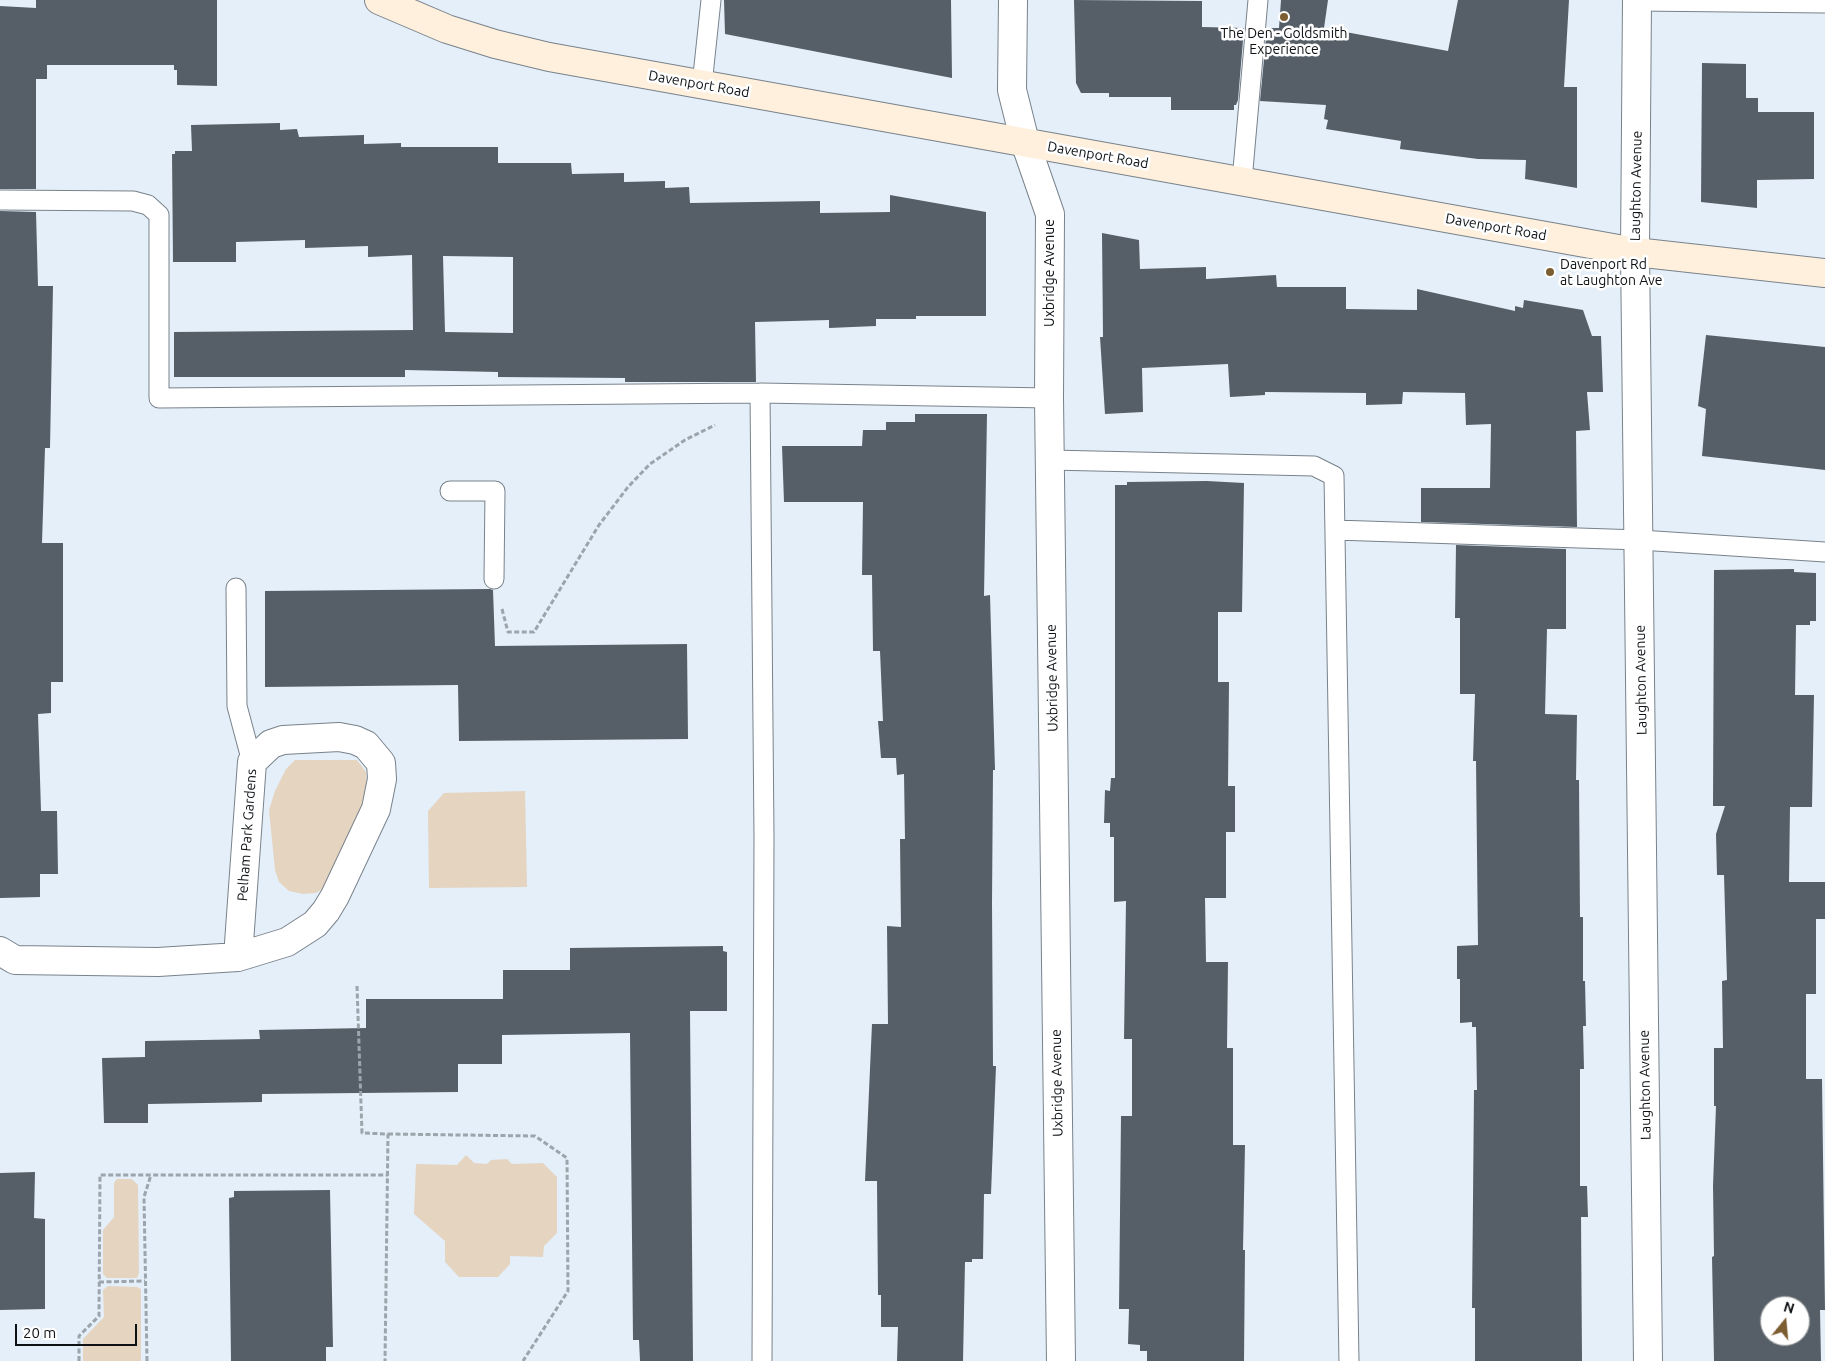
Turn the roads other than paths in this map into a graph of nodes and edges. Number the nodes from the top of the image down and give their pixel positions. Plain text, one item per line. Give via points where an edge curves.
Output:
1 (711, 0) edge
2 (1012, 0) edge
3 (1258, 0) edge
4 (1637, 1) edge
5 (386, 2) edge
6 (1825, 3) edge
7 (702, 85) junction
8 (1025, 142) junction
9 (1242, 181) junction
10 (0, 200) edge
11 (1635, 252) junction
12 (1825, 273) edge
13 (760, 393) junction
14 (1049, 398) junction
15 (1050, 460) junction
16 (450, 491) dead end
17 (1335, 530) junction
18 (1640, 540) junction
19 (1825, 552) edge
20 (494, 579) road end
21 (236, 588) dead end
22 (252, 762) junction
23 (238, 956) junction
24 (5, 961) edge
25 (762, 1361) edge
26 (1061, 1361) edge
27 (1349, 1361) edge
28 (1648, 1361) edge

1 - 7 lane
2 - 8 street, Uxbridge Avenue via 1012,90
3 - 9 lane
4 - 6 lane
4 - 11 street, Laughton Avenue
5 - 7 street, Davenport Road via 447,29 495,44
7 - 8 street, Davenport Road
8 - 9 street, Davenport Road
8 - 14 street, Uxbridge Avenue via 1050,214
9 - 11 street, Davenport Road
10 - 13 lane via 133,200 148,205 159,215 159,398
11 - 12 street, Davenport Road
11 - 18 street, Laughton Avenue
13 - 14 lane
13 - 25 lane via 764,828
14 - 15 street, Uxbridge Avenue
15 - 17 lane via 1314,466 1334,476
15 - 26 street, Uxbridge Avenue
16 - 20 lane via 495,491
17 - 18 lane
17 - 27 lane
18 - 19 lane
18 - 28 street, Laughton Avenue
21 - 22 lane via 237,706
22 - 23 street, Pelham Park Gardens
22 - 23 street, Pelham Park Gardens via 271,744 283,740 339,737 366,744 380,763 382,779 376,810 326,911 315,924 287,942
23 - 24 street, Pelham Park Gardens via 158,962

